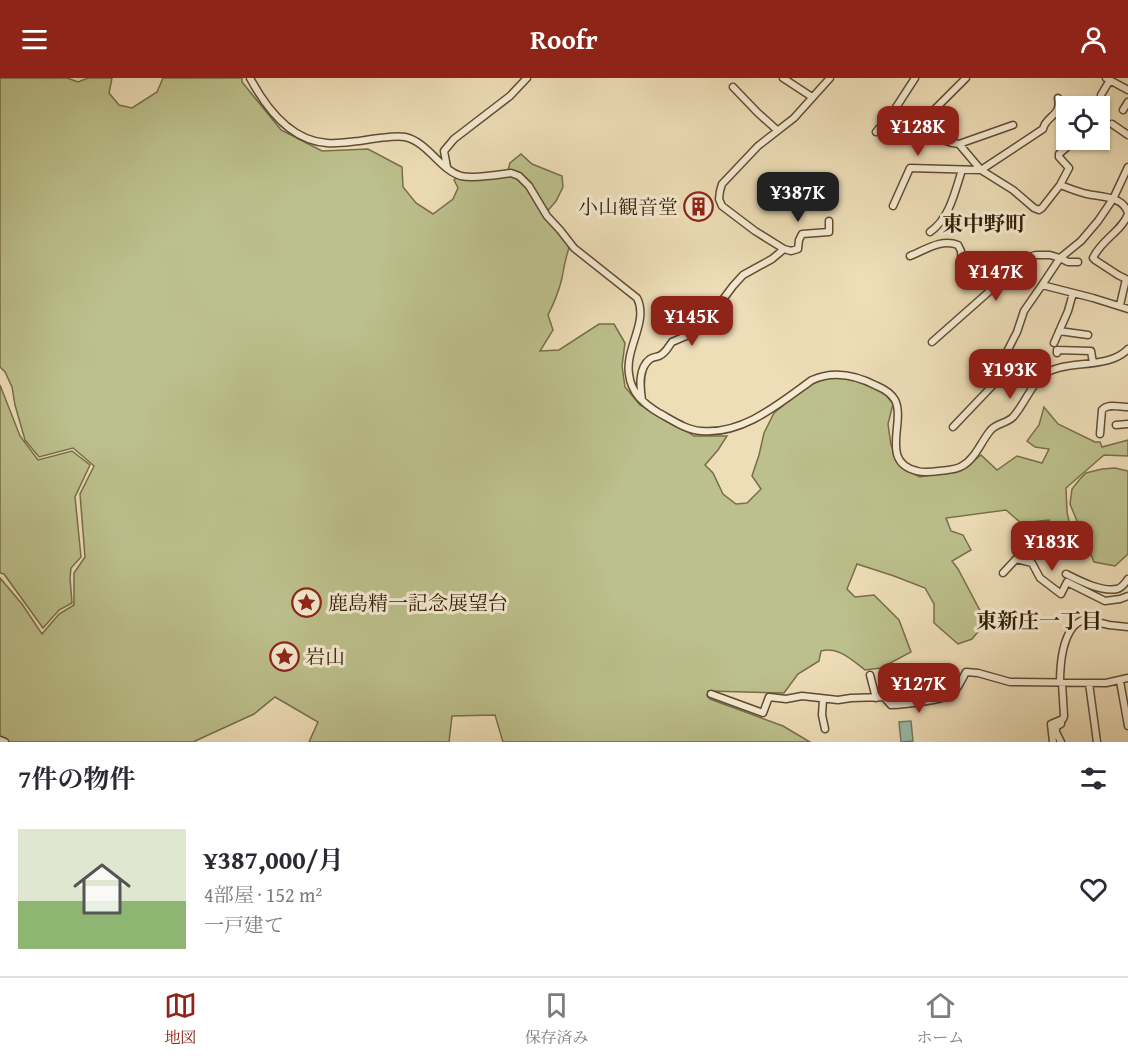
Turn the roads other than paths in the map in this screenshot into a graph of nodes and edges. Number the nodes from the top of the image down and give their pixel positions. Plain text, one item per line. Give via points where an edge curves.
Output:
1 (250, 78) edge
2 (527, 78) edge
3 (783, 78) edge
4 (830, 78) edge
5 (915, 78) edge
6 (966, 78) edge
7 (1108, 79) edge
8 (734, 87) dead end
9 (1128, 90) edge
10 (1101, 95) dead end
11 (812, 97) junction
12 (1128, 102) edge
13 (1123, 110) dead end
14 (1056, 114) edge
15 (1112, 124) dead end
16 (1013, 125) dead end
17 (777, 130) junction
18 (876, 132) dead end
19 (1128, 135) edge
20 (959, 144) junction
21 (1065, 150) edge
22 (1059, 156) junction
23 (1051, 157) dead end
24 (1128, 167) edge
25 (447, 168) junction
26 (962, 170) junction
27 (981, 170) junction
28 (1060, 185) junction
29 (1113, 199) junction
30 (893, 206) dead end
31 (1128, 213) edge
32 (829, 221) dead end
33 (930, 232) dead end
34 (784, 249) junction
35 (910, 256) dead end
36 (1060, 258) junction
37 (1078, 262) dead end
38 (1042, 285) junction
39 (992, 289) junction
40 (1073, 293) junction
41 (1123, 307) edge
42 (1128, 314) edge
43 (1059, 331) junction
44 (1088, 335) dead end
45 (932, 342) dead end
46 (1054, 343) dead end
47 (1128, 349) edge
48 (1057, 353) dead end
49 (1093, 363) junction
50 (643, 401) junction
51 (1128, 407) edge
52 (1128, 424) edge
53 (1116, 425) dead end
54 (953, 427) dead end
55 (1100, 434) dead end
56 (1003, 573) dead end
57 (1066, 574) dead end
58 (1128, 579) edge
59 (1128, 596) edge
60 (1128, 627) edge
61 (870, 675) dead end
62 (1128, 678) edge
63 (1120, 681) junction
64 (1061, 683) junction
65 (1089, 683) junction
66 (711, 694) dead end
67 (876, 698) junction
68 (823, 699) junction
69 (1061, 720) junction
70 (1128, 726) edge
71 (825, 729) dead end
72 (0, 740) edge
73 (5, 742) edge
74 (1053, 742) edge
75 (1060, 742) edge
76 (1097, 742) edge

1 - 25 street via 282,123 310,140 340,143 404,136
2 - 25 street via 454,139 444,151
3 - 11 street
4 - 11 street
5 - 18 street
6 - 20 street via 932,114 933,128 940,139
7 - 9 street
7 - 10 street
8 - 17 street
11 - 17 street
12 - 13 street
14 - 27 street via 1043,129
15 - 19 street
16 - 20 street
17 - 34 street via 722,184 719,199 722,206
20 - 27 street
21 - 22 street
22 - 23 street
22 - 28 street via 1069,168
24 - 29 street
25 - 50 street via 462,176 519,176 574,248 636,298 641,319 628,373 634,392
26 - 27 street
26 - 30 street via 910,168
26 - 33 street via 951,204
27 - 28 street via 1039,210
28 - 29 street
29 - 31 street via 1125,206
29 - 36 street via 1081,241
31 - 41 street via 1093,258 1126,279
32 - 34 street via 830,232 802,234 798,249
34 - 50 street via 743,275 694,330 672,342 660,356 651,358 642,372
35 - 39 street via 951,242 958,245 961,254
36 - 37 street
36 - 38 street
36 - 39 street via 1025,258
38 - 40 street
38 - 54 street via 1024,311 994,384
39 - 45 street
40 - 41 street
40 - 43 street
41 - 42 street
43 - 44 street
43 - 46 street
47 - 49 street
48 - 49 street via 1091,351
49 - 50 street via 1044,374 1015,414 991,429 962,466 930,472 911,470 898,458 896,405 892,396 852,376 819,376 761,416 724,430 685,427
51 - 55 street via 1104,408
52 - 53 street
56 - 59 street via 1016,559 1032,563 1040,578 1061,594 1067,582 1105,601
57 - 58 street via 1095,587 1117,589
60 - 64 street via 1084,619 1075,625 1066,642
61 - 67 street
62 - 63 street
63 - 65 street
63 - 70 street
64 - 65 street
64 - 67 street via 1010,682 972,671 966,672 949,696 898,705 891,705 884,697
64 - 69 street
65 - 76 street
66 - 68 street via 763,712 769,698
67 - 68 street
68 - 71 street
69 - 74 street via 1051,724
69 - 75 street via 1056,727
72 - 73 street

